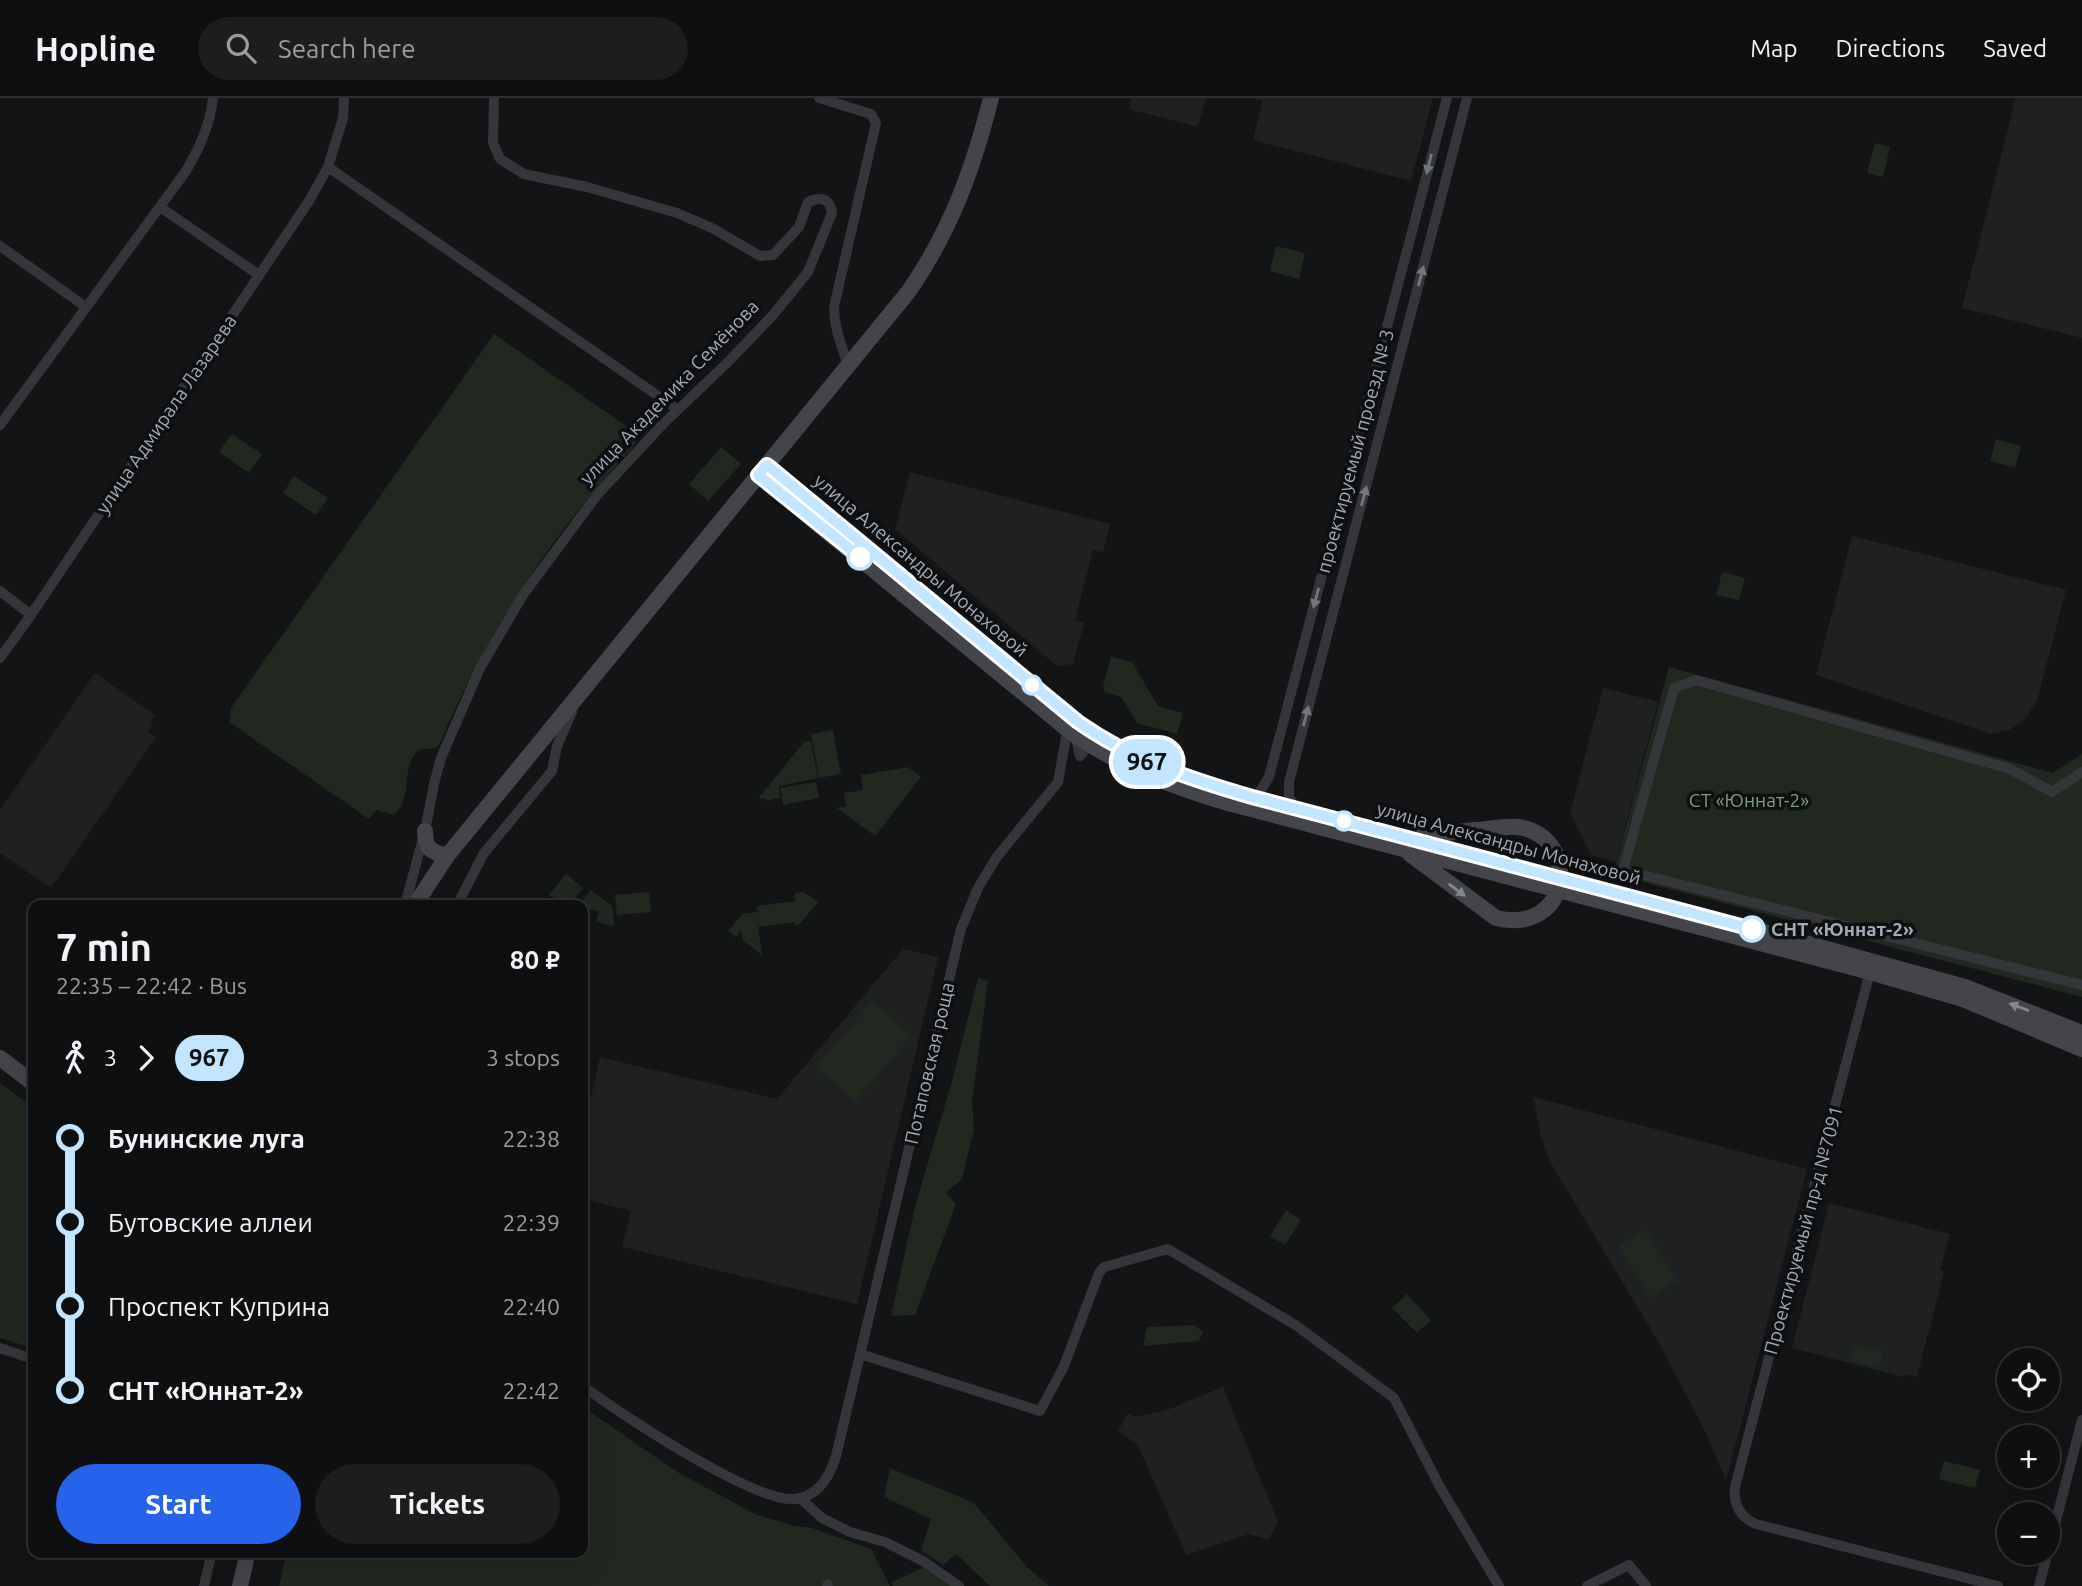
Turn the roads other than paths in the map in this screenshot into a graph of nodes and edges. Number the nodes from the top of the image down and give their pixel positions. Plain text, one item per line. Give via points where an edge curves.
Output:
1 (213, 98) edge
2 (344, 98) edge
3 (494, 98) edge
4 (819, 98) edge
5 (991, 98) edge
6 (1447, 98) edge
7 (1467, 98) edge
8 (328, 167) junction
9 (160, 207) junction
10 (0, 246) edge
11 (259, 275) junction
12 (86, 307) junction
13 (848, 365) junction
14 (677, 410) junction
15 (0, 425) edge
16 (763, 470) junction
17 (0, 591) edge
18 (31, 615) junction
19 (0, 657) edge
20 (587, 685) junction
21 (1094, 740) junction
22 (2082, 772) edge
23 (1252, 797) junction
24 (1299, 809) junction
25 (425, 831) junction
26 (1404, 843) junction
27 (447, 856) junction
28 (1559, 884) junction
29 (406, 900) edge
30 (418, 900) edge
31 (460, 900) edge
32 (1870, 972) junction
33 (2082, 985) edge
34 (2079, 1045) edge
35 (0, 1058) edge
36 (28, 1079) edge
37 (0, 1348) edge
38 (860, 1354) junction
39 (28, 1357) edge
40 (588, 1390) edge
41 (2082, 1420) edge
42 (800, 1498) junction
43 (211, 1558) edge
44 (247, 1558) edge
45 (204, 1586) edge
46 (240, 1586) edge
47 (959, 1586) edge
48 (1499, 1586) edge
49 (1587, 1586) edge
50 (1646, 1586) edge
51 (1998, 1586) edge
52 (2039, 1586) edge

1 - 9 street via 200,147
2 - 8 street, улица Адмирала Лазарева via 343,118
3 - 14 street, улица Академика Семёнова via 494,144 500,159 524,174 677,213 760,256 773,255 799,227 808,202 818,198 831,205 832,213 808,272 773,315
4 - 13 street via 871,114 876,123 834,307 834,324
5 - 13 main road via 963,192 939,244 909,291
6 -> 23 street, проектируемый проезд № 3 via 1269,777
24 -> 7 street, проектируемый проезд № 3 via 1289,798 1289,782
8 - 11 street, улица Адмирала Лазарева
8 - 14 street
9 - 11 street
9 - 12 street
10 - 12 street
11 - 18 street, улица Адмирала Лазарева
12 - 15 street
13 - 16 main road
14 - 25 street, улица Академика Семёнова via 597,495 523,595 456,720 433,783
16 - 20 main road
16 - 21 main road, улица Александры Монаховой via 1042,693
17 - 18 street
18 - 19 street, улица Адмирала Лазарева
20 - 27 main road
20 - 31 street via 561,734 552,771 484,853
21 - 23 main road, улица Александры Монаховой via 1164,769
21 - 26 main road, улица Александры Монаховой via 1129,768 1184,790
21 - 38 street, Потаповская роща via 1080,756 1070,710 1058,782 996,858 970,905
22 - 33 street via 2052,792 2010,769 1696,680 1674,688 1623,870
23 - 24 main road, улица Александры Монаховой
24 - 26 main road, улица Александры Монаховой
25 - 27 main road via 428,847
25 - 29 street, улица Академика Семёнова
26 - 28 main road, улица Александры Монаховой
26 - 28 main road via 1519,827 1549,844 1556,855
26 -> 28 main road via 1496,918 1510,921 1536,916 1546,909
27 - 30 main road
28 - 32 main road, улица Александры Монаховой
34 -> 28 main road, улица Александры Монаховой via 1965,987
32 - 34 main road, улица Александры Монаховой via 1963,999
32 - 51 street, Проектируемый пр-д №7091 via 1735,1499 1738,1509 1756,1524
35 - 36 main road
37 - 39 street
38 - 42 street, Потаповская роща via 833,1465 820,1487
38 - 48 street via 1040,1411 1064,1366 1099,1273 1104,1267 1168,1249 1297,1326 1394,1398
40 - 42 street via 633,1422 721,1472 774,1496
41 - 52 street
42 - 47 street via 822,1518 885,1542
43 - 45 street
44 - 46 main road
49 - 50 street via 1629,1565

